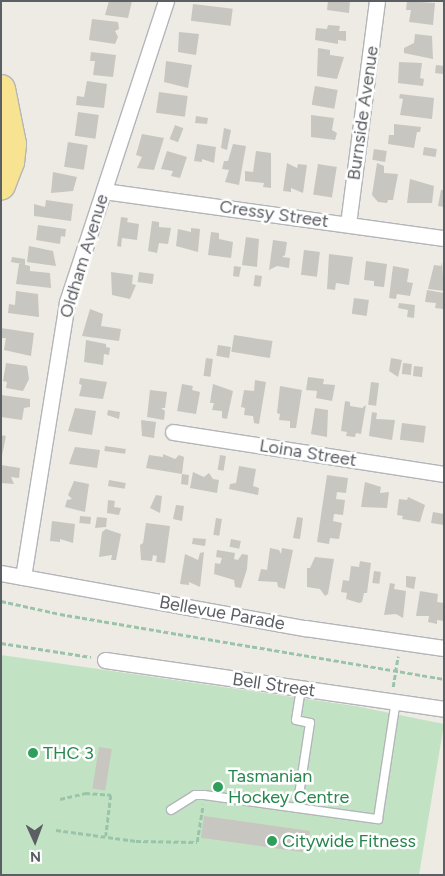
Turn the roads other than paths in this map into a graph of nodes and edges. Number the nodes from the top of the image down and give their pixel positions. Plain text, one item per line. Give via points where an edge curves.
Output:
1 (166, 1) edge
2 (377, 1) edge
3 (1, 88) edge
4 (1, 134) edge
5 (1, 160) edge
6 (1, 185) edge
7 (104, 191) junction
8 (348, 224) junction
9 (444, 238) edge
10 (173, 432) dead end
11 (444, 474) edge
12 (1, 573) edge
13 (23, 577) junction
14 (444, 648) edge
15 (105, 660) road end
16 (301, 690) junction
17 (396, 700) junction
18 (444, 709) edge
19 (298, 808) junction
20 (171, 810) dead end

1 - 7 street, Oldham Avenue
2 - 8 street, Burnside Avenue
3 - 6 highway via 12,144 10,162
4 - 5 highway
7 - 8 street, Cressy Street
7 - 13 street, Oldham Avenue via 67,302
8 - 9 street, Cressy Street
10 - 11 street, Loina Street
12 - 13 street, Bellevue Parade
13 - 14 street, Bellevue Parade
15 - 16 street, Bell Street
16 - 17 street, Bell Street
16 - 19 lane via 296,720 310,723
17 - 18 street, Bell Street
17 - 19 lane via 378,819
19 - 20 lane via 195,795

